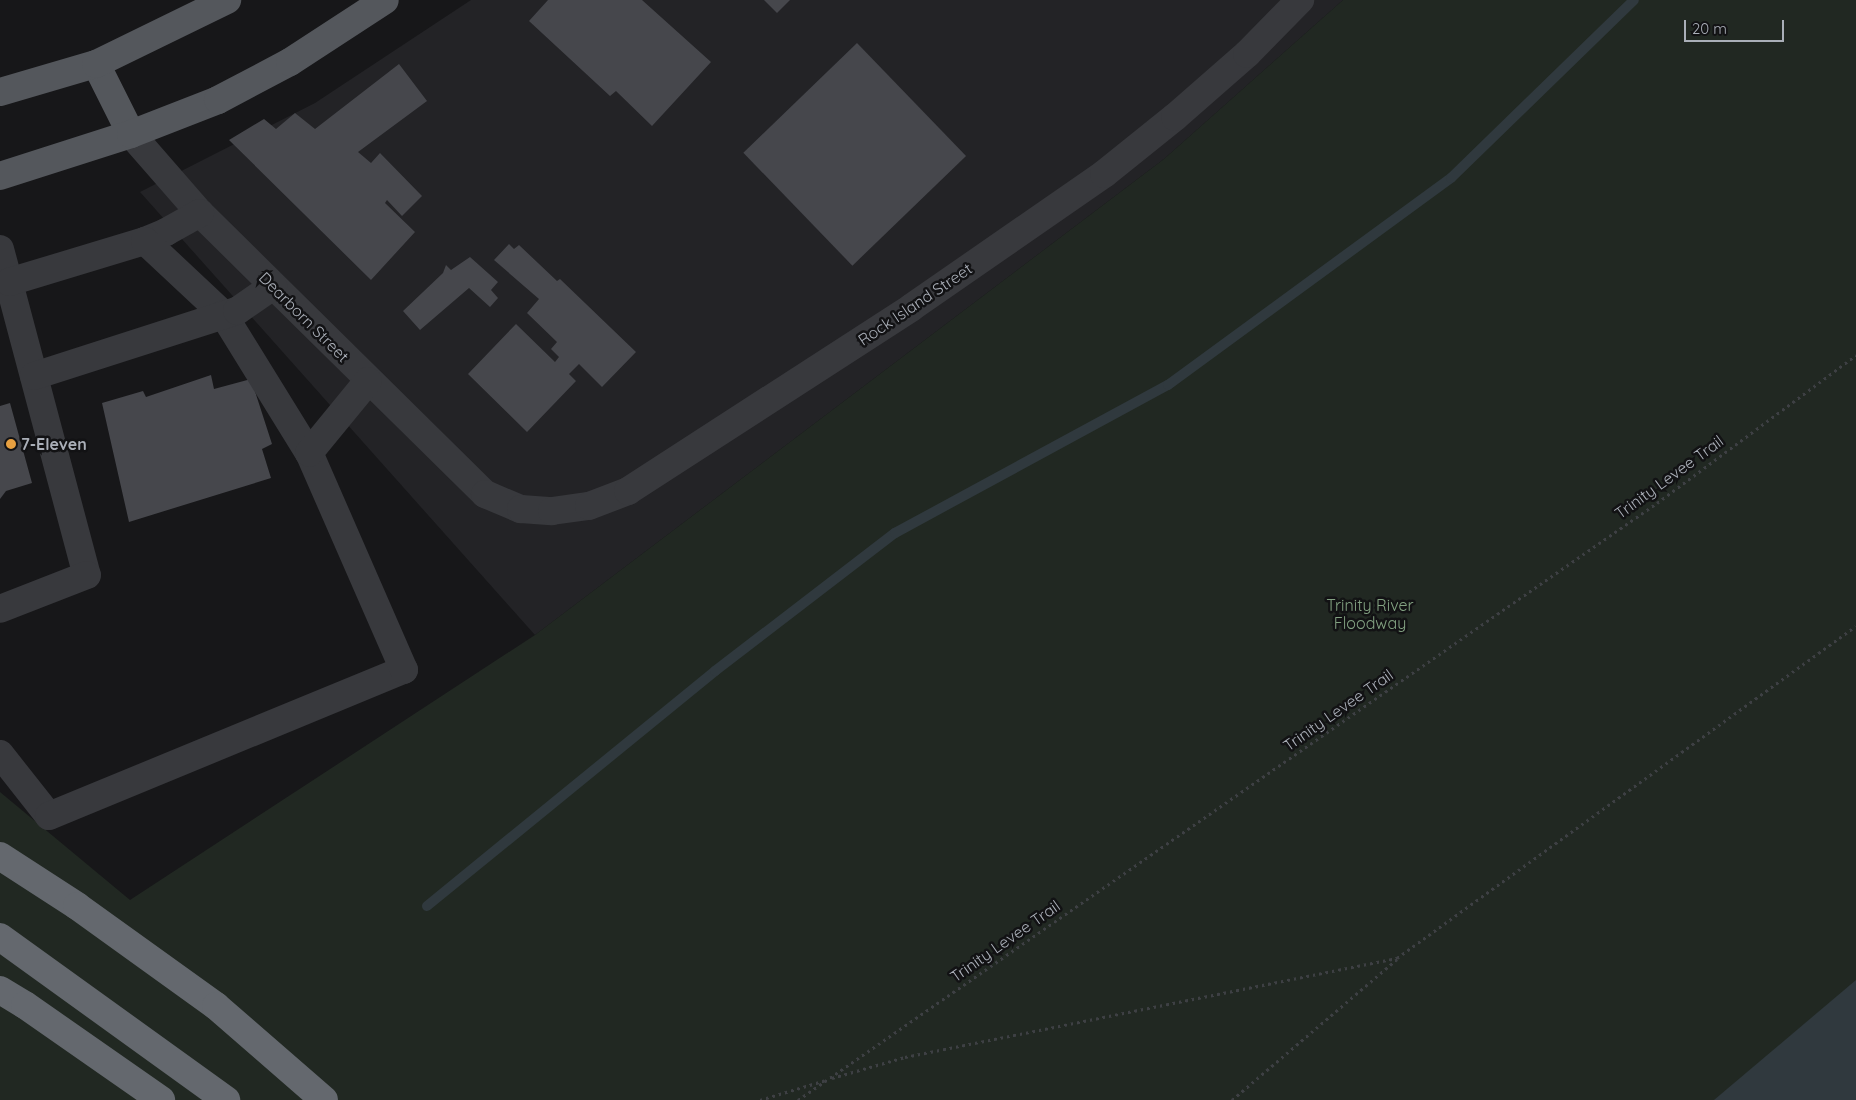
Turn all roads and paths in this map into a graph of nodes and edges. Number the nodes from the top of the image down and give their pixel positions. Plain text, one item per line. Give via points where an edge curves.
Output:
1 (227, 0) edge
2 (385, 0) edge
3 (1300, 0) edge
4 (96, 64) junction
5 (0, 92) edge
6 (131, 134) junction
7 (0, 176) edge
8 (200, 212) junction
9 (145, 241) junction
10 (0, 249) edge
11 (9, 282) junction
12 (273, 286) junction
13 (223, 314) junction
14 (1856, 355) edge
15 (34, 376) junction
16 (368, 381) junction
17 (309, 453) junction
18 (485, 494) joint
19 (0, 609) edge
20 (1856, 626) edge
21 (0, 754) edge
22 (0, 856) edge
23 (0, 937) edge
24 (1398, 958) junction
25 (0, 990) edge
26 (830, 1079) junction
27 (162, 1100) edge
28 (226, 1100) edge
29 (324, 1100) edge
30 (760, 1100) edge
31 (798, 1100) edge
32 (1232, 1100) edge

1 - 4 main road
2 - 6 main road via 282,66 218,100
3 - 18 street, Rock Island Street via 1247,54 1104,174 904,312 628,491 589,506 552,511 521,509
4 - 5 main road
4 - 6 main road
6 - 7 main road
6 - 8 street, Dearborn Street
8 - 9 street
8 - 12 street, Dearborn Street
9 - 11 street
9 - 13 street
10 - 11 street
11 - 15 street
12 - 13 street via 237,311
12 - 16 street, Dearborn Street
13 - 15 street
13 - 17 street
14 - 26 path, Trinity Levee Trail via 1657,503
15 - 19 street via 87,575
16 - 17 street
16 - 18 street, Dearborn Street
17 - 21 street via 404,670 49,816
20 - 24 path, Trinity Levee Trail
22 - 29 highway via 77,906 216,1006
23 - 28 highway
24 - 26 path, Trinity Levee Trail via 905,1056
24 - 32 path, Trinity Levee Trail
25 - 27 highway
26 - 30 path, Trinity Levee Trail
26 - 31 path

